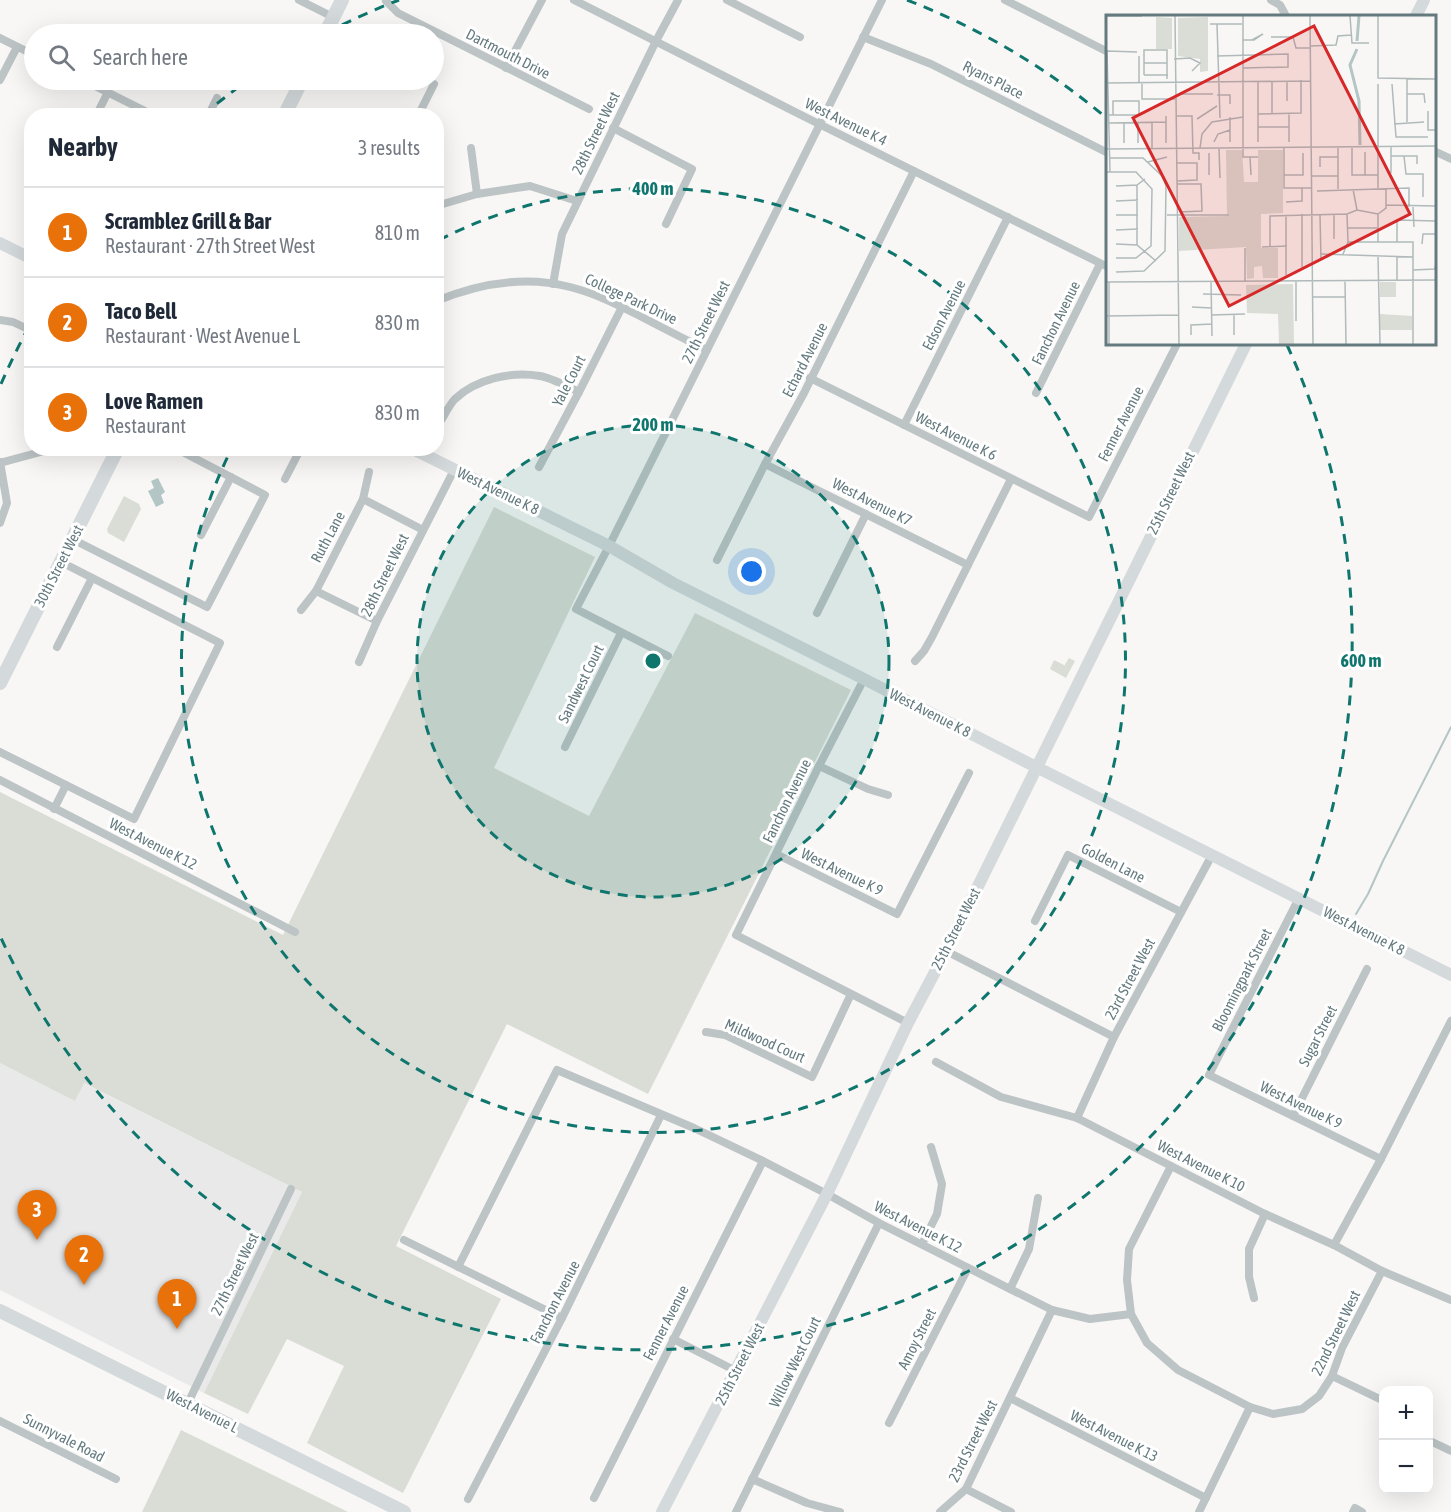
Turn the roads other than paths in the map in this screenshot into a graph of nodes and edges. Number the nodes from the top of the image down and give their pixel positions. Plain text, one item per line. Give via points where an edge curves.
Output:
1 (299, 0) edge
2 (342, 0) edge
3 (542, 0) edge
4 (574, 0) edge
5 (678, 0) edge
6 (727, 0) edge
7 (882, 0) edge
8 (1005, 0) edge
9 (1271, 0) edge
10 (1424, 0) edge
11 (386, 1) edge
12 (1285, 15) edge
13 (1416, 15) edge
14 (333, 17) junction
15 (330, 24) edge
16 (418, 24) edge
17 (444, 37) edge
18 (800, 37) dead end
19 (863, 37) junction
20 (0, 38) edge
21 (656, 41) junction
22 (17, 46) junction
23 (24, 50) edge
24 (1106, 51) edge
25 (506, 68) junction
26 (0, 80) edge
27 (104, 90) edge
28 (297, 90) edge
29 (431, 90) edge
30 (108, 92) junction
31 (217, 98) dead end
32 (100, 108) edge
33 (139, 108) edge
34 (212, 108) edge
35 (288, 108) edge
36 (422, 108) edge
37 (589, 109) dead end
38 (819, 124) junction
39 (613, 128) junction
40 (471, 148) dead end
41 (1106, 152) edge
42 (1436, 152) edge
43 (1451, 159) edge
44 (914, 171) junction
45 (477, 194) junction
46 (577, 201) junction
47 (444, 204) edge
48 (1008, 217) junction
49 (666, 224) dead end
50 (0, 243) edge
51 (24, 252) edge
52 (1104, 266) edge
53 (553, 284) junction
54 (444, 298) edge
55 (622, 307) junction
56 (0, 320) edge
57 (24, 327) edge
58 (1176, 345) edge
59 (1246, 345) edge
60 (707, 350) junction
61 (810, 378) junction
62 (579, 392) junction
63 (1036, 393) dead end
64 (444, 416) edge
65 (904, 425) junction
66 (24, 456) edge
67 (114, 456) edge
68 (190, 456) edge
69 (297, 456) edge
70 (427, 456) edge
71 (0, 462) edge
72 (765, 464) junction
73 (539, 467) dead end
74 (454, 470) junction
75 (369, 472) dead end
76 (231, 477) junction
77 (1011, 478) junction
78 (285, 479) dead end
79 (363, 499) junction
80 (866, 514) junction
81 (1089, 517) joint
82 (0, 523) edge
83 (423, 530) junction
84 (201, 535) dead end
85 (72, 539) junction
86 (609, 546) junction
87 (717, 560) dead end
88 (60, 562) junction
89 (968, 566) junction
90 (92, 578) junction
91 (316, 591) junction
92 (301, 610) dead end
93 (817, 613) dead end
94 (377, 621) junction
95 (621, 633) junction
96 (57, 647) dead end
97 (668, 656) dead end
98 (915, 661) dead end
99 (359, 662) dead end
100 (864, 679) junction
101 (0, 683) edge
102 (565, 747) dead end
103 (0, 752) edge
104 (819, 766) junction
105 (1036, 767) junction
106 (969, 773) dead end
107 (0, 780) edge
108 (66, 785) junction
109 (888, 795) dead end
110 (54, 808) junction
111 (776, 854) junction
112 (1212, 855) junction
113 (1299, 898) junction
114 (1181, 912) junction
115 (1035, 921) dead end
116 (295, 932) dead end
117 (946, 951) junction
118 (1367, 969) dead end
119 (1451, 975) edge
120 (851, 994) junction
121 (1451, 1021) edge
122 (908, 1023) junction
123 (706, 1032) dead end
124 (1114, 1037) junction
125 (936, 1062) dead end
126 (1209, 1075) joint
127 (661, 1114) junction
128 (1293, 1116) junction
129 (1077, 1118) junction
130 (931, 1148) dead end
131 (1381, 1159) junction
132 (763, 1161) junction
133 (1171, 1166) junction
134 (291, 1189) dead end
135 (827, 1194) junction
136 (1038, 1198) dead end
137 (1265, 1214) junction
138 (879, 1223) junction
139 (404, 1240) dead end
140 (922, 1244) junction
141 (1334, 1245) junction
142 (458, 1267) junction
143 (968, 1268) junction
144 (1382, 1270) junction
145 (1010, 1289) junction
146 (1254, 1298) dead end
147 (1451, 1300) edge
148 (1052, 1310) junction
149 (0, 1311) edge
150 (1131, 1314) junction
151 (562, 1318) junction
152 (673, 1339) junction
153 (736, 1371) junction
154 (1332, 1376) junction
155 (1010, 1398) junction
156 (1379, 1399) edge
157 (188, 1403) junction
158 (1250, 1407) junction
159 (0, 1421) edge
160 (889, 1423) dead end
161 (1433, 1442) edge
162 (1451, 1451) edge
163 (116, 1479) dead end
164 (752, 1479) junction
165 (966, 1488) junction
166 (594, 1498) dead end
167 (1206, 1498) junction
168 (468, 1499) dead end
169 (404, 1512) edge
170 (662, 1512) edge
171 (736, 1512) edge
172 (840, 1512) edge
173 (940, 1512) edge
174 (1011, 1512) edge
175 (1199, 1512) edge

1 - 14 street
2 - 14 main road
3 - 25 street
4 - 21 street, West Avenue K 4
5 - 21 street, 28th Street West
6 - 18 street
7 - 19 street, 27th Street West
8 - 24 street
9 - 12 street via 1280,5
10 - 13 street
11 - 16 street, Dartmouth Drive via 398,14
14 - 15 main road
17 - 25 street, Dartmouth Drive
19 - 38 street, 27th Street West
19 - 41 street, Ryans Place via 931,63
20 - 22 street
21 - 38 street, West Avenue K 4
21 - 39 street, 28th Street West
22 - 23 street
22 - 26 street
25 - 37 street, Dartmouth Drive
27 - 30 street
28 - 35 main road
29 - 36 street
30 - 32 street
30 - 33 street
31 - 34 street
38 - 44 street, West Avenue K 4
38 - 60 street, 27th Street West
39 - 46 street, 28th Street West
39 - 49 street via 692,169
40 - 45 street
42 - 43 street
44 - 48 street, West Avenue K 4
44 - 61 street, Echard Avenue
45 - 46 street via 530,186
45 - 47 street
46 - 53 street, 28th Street West via 562,234
48 - 52 street, West Avenue K 4
48 - 65 street, Edson Avenue
50 - 51 street
52 - 63 street, Fanchon Avenue
53 - 54 street, College Park Drive via 492,283
53 - 55 street, College Park Drive
55 - 60 street, College Park Drive
55 - 62 street, Yale Court
56 - 57 street
58 - 81 street, Fenner Avenue
59 - 105 street, 25th Street West
60 - 86 street, 27th Street West
61 - 65 street, West Avenue K 6
61 - 72 street, Echard Avenue
62 - 64 street via 541,376 491,379 454,400
62 - 73 street, Yale Court
65 - 77 street, West Avenue K 6
66 - 71 street
67 - 85 main road, 30th Street West
68 - 76 street
69 - 78 street
70 - 74 street, West Avenue K 8
71 - 82 street via 7,502
72 - 80 street, West Avenue K7
72 - 87 street, Echard Avenue
74 - 83 street, 28th Street West
74 - 86 street, West Avenue K 8
75 - 79 street, Ruth Lane
76 - 84 street
76 - 85 street via 265,495 207,607
77 - 81 street, West Avenue K 6
77 - 89 street
79 - 83 street
79 - 91 street, Ruth Lane
80 - 89 street, West Avenue K7
80 - 93 street
83 - 94 street, 28th Street West
85 - 88 main road, 30th Street West
86 - 95 street, 27th Street West via 576,609
86 - 100 street, West Avenue K 8
88 - 90 street
88 - 101 main road, 30th Street West
89 - 98 street via 932,637
90 - 96 street
90 - 108 street via 220,643 134,819
91 - 92 street, Ruth Lane
91 - 94 street
94 - 99 street, 28th Street West
95 - 97 street
95 - 102 street, Sandwest Court
100 - 104 street, Fanchon Avenue
100 - 105 street, West Avenue K 8
103 - 108 street
104 - 109 street
104 - 111 street, Fanchon Avenue
105 - 112 street, West Avenue K 8
105 - 117 street, 25th Street West
106 - 111 street, West Avenue K 9 via 897,914
107 - 110 street, West Avenue K 12
108 - 110 street
110 - 116 street, West Avenue K 12
111 - 120 street, Fanchon Avenue via 736,935
112 - 113 street, West Avenue K 8
112 - 114 street, 23rd Street West
113 - 119 street, West Avenue K 8
113 - 126 street, Bloomingpark Street
114 - 115 street, Golden Lane via 1068,855
114 - 124 street, 23rd Street West
117 - 122 street, 25th Street West
117 - 124 street
118 - 128 street, Sugar Street
120 - 122 street
120 - 123 street, Mildwood Court via 812,1077 725,1035
121 - 131 street
122 - 135 street, 25th Street West
124 - 129 street, 23rd Street West
125 - 129 street, West Avenue K 10 via 1001,1097
126 - 128 street, West Avenue K 9
127 - 132 street, West Avenue K 12
127 - 142 street, West Avenue K 12 via 557,1070
127 - 151 street, Fanchon Avenue
128 - 131 street, West Avenue K 9
129 - 133 street, West Avenue K 10
130 - 140 street via 942,1184 937,1214
131 - 141 street
132 - 135 street, West Avenue K 12
132 - 152 street, Fenner Avenue
133 - 137 street, West Avenue K 10
133 - 150 street via 1129,1249
134 - 157 street, 27th Street West
135 - 138 street, West Avenue K 12
135 - 153 street, 25th Street West
136 - 145 street via 1029,1249
137 - 141 street, West Avenue K 10
137 - 146 street via 1249,1249
138 - 140 street, West Avenue K 12
138 - 164 street, Willow West Court
139 - 142 street
140 - 143 street, West Avenue K 12
141 - 144 street, West Avenue K 10
142 - 151 street
143 - 145 street, West Avenue K 12
143 - 160 street, Amoy Street
144 - 147 street, West Avenue K 10
144 - 154 street, 22nd Street West
145 - 148 street, West Avenue K 12
148 - 150 street, West Avenue K 12 via 1090,1319
148 - 155 street, 23rd Street West
149 - 157 main road, West Avenue L
150 - 158 street via 1147,1343 1178,1370
151 - 168 street, Fanchon Avenue
152 - 153 street
152 - 166 street, Fenner Avenue
153 - 170 street, 25th Street West
154 - 156 street
154 - 158 street, 22nd Street West via 1318,1396 1302,1409 1273,1414
155 - 165 street, 23rd Street West
155 - 167 street, West Avenue K 13
157 - 169 main road, West Avenue L
158 - 167 street
159 - 163 street, Sunnyvale Road
161 - 162 street
164 - 171 street, Willow West Court
164 - 172 street via 807,1503
165 - 173 street, 23rd Street West
165 - 174 street
167 - 175 street

